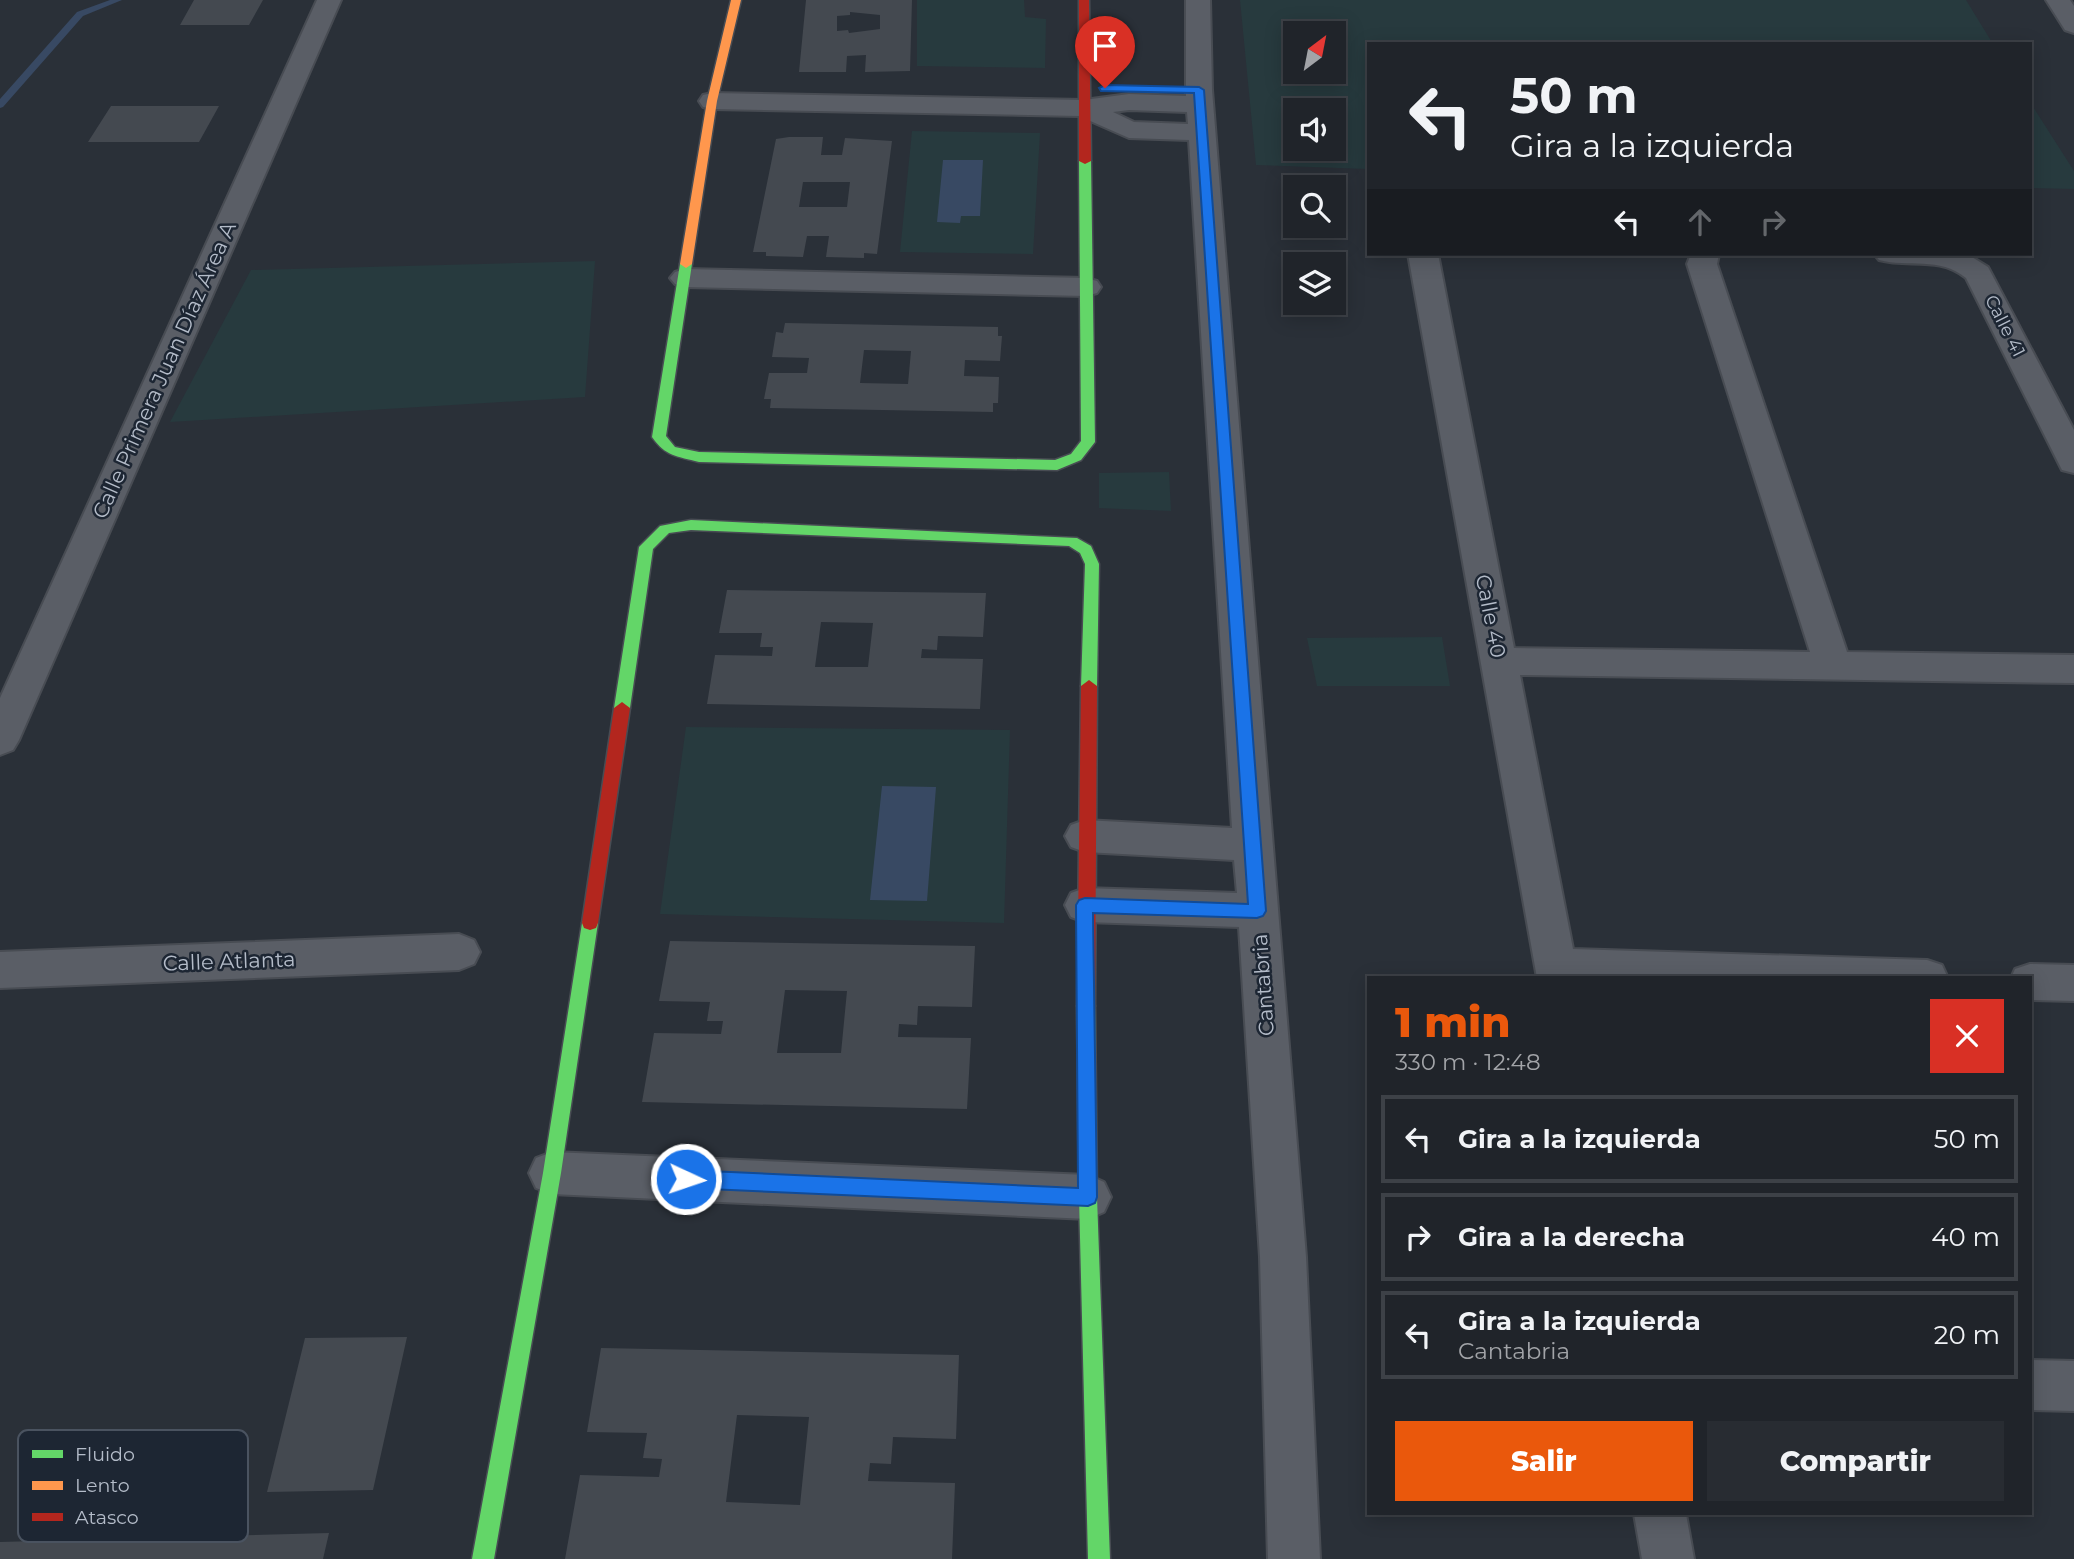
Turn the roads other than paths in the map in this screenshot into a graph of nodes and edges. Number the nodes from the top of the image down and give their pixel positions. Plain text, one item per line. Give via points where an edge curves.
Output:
1 (329, 0) edge
2 (736, 0) edge
3 (1084, 0) edge
4 (1198, 0) edge
5 (2058, 0) edge
6 (2074, 25) edge
7 (1084, 98) junction
8 (712, 101) junction
9 (1200, 108) junction
10 (1423, 256) edge
11 (1704, 256) edge
12 (1928, 256) edge
13 (685, 278) junction
14 (1086, 287) junction
15 (2074, 462) edge
16 (1500, 661) junction
17 (1833, 666) junction
18 (2074, 669) edge
19 (0, 740) edge
20 (1085, 825) junction
21 (1252, 834) junction
22 (1085, 905) junction
23 (1257, 911) junction
24 (459, 952) dead end
25 (0, 970) edge
26 (1557, 972) edge
27 (1804, 976) edge
28 (2032, 982) edge
29 (2074, 983) edge
30 (552, 1173) junction
31 (1088, 1197) junction
32 (2032, 1385) edge
33 (2074, 1386) edge
34 (1660, 1515) edge
35 (483, 1559) edge
36 (1099, 1559) edge
37 (1294, 1559) edge
38 (1668, 1559) edge

1 - 19 street, Calle Primera Juan Díaz Área A
2 - 8 street
3 - 7 street
4 - 9 street, Cantabria
5 - 6 street
7 - 8 street
7 - 9 street
7 - 9 street via 1129,130
7 - 14 street
8 - 13 street
9 - 21 street, Cantabria
10 - 16 street, Calle 40
11 - 17 street via 1702,264
12 - 15 street, Calle 41 via 1967,262 1978,273
13 - 14 street
13 - 14 street via 659,437 670,450 727,458 1057,465 1076,457 1088,442
16 - 17 street
16 - 26 street, Calle 40
17 - 18 street
20 - 21 street
20 - 22 street
20 - 30 street via 1093,564 1086,550 1072,541 691,525 664,529 646,547
21 - 23 street, Cantabria
22 - 23 street
22 - 31 street
23 - 37 street, Cantabria via 1283,1257
24 - 25 street, Calle Atlanta
26 - 27 street
28 - 29 street
30 - 31 street
30 - 35 street
31 - 36 street
32 - 33 street
34 - 38 street

